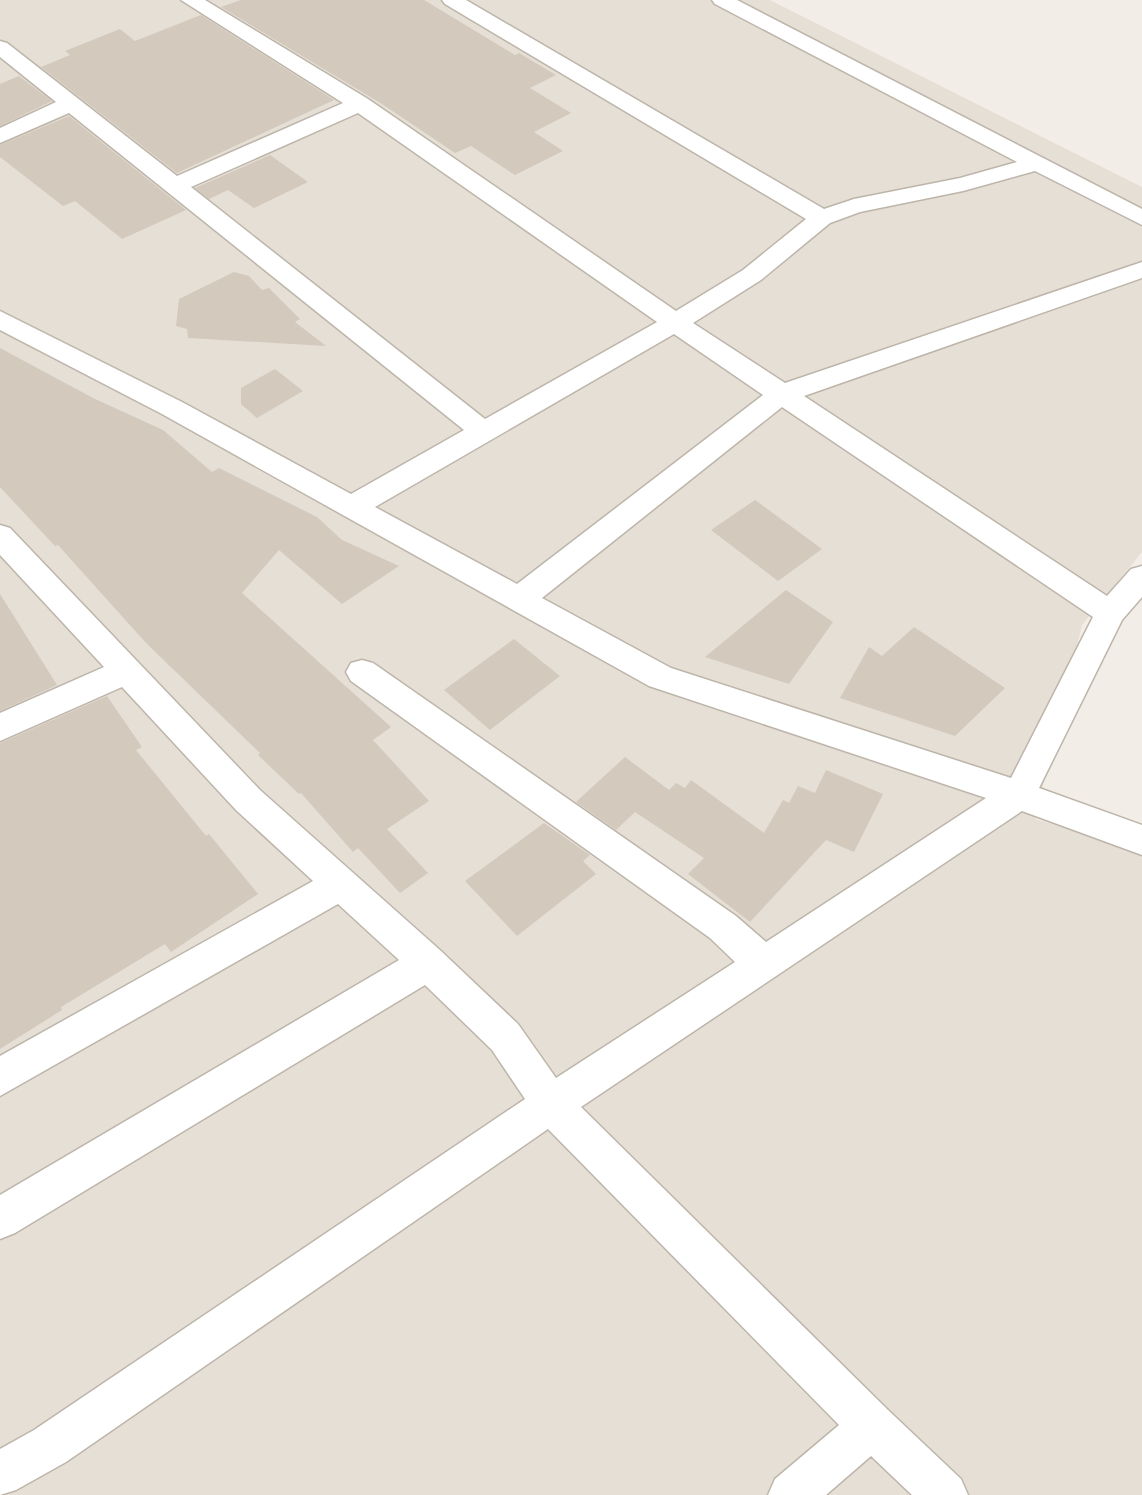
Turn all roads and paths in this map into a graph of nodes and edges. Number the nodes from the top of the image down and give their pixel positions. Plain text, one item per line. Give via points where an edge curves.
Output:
1 (191, 0) edge
2 (452, 0) edge
3 (722, 0) edge
4 (0, 47) edge
5 (70, 104) junction
6 (360, 104) junction
7 (0, 136) edge
8 (1036, 164) junction
9 (173, 186) junction
10 (822, 218) junction
11 (1142, 218) edge
12 (1142, 270) edge
13 (0, 319) edge
14 (675, 323) junction
15 (782, 394) junction
16 (483, 431) junction
17 (351, 507) junction
18 (7, 556) edge
19 (1142, 577) edge
20 (519, 599) junction
21 (1110, 613) junction
22 (126, 671) junction
23 (362, 672) dead end
24 (0, 729) edge
25 (1019, 795) junction
26 (1142, 840) edge
27 (340, 884) junction
28 (428, 963) junction
29 (764, 964) junction
30 (0, 1077) edge
31 (551, 1104) junction
32 (0, 1218) edge
33 (872, 1426) junction
34 (0, 1474) edge
35 (791, 1495) edge
36 (945, 1495) edge

1 - 6 street
2 - 10 street
3 - 8 street
4 - 5 street
5 - 7 street
5 - 9 street
6 - 9 street
6 - 14 street
8 - 10 street via 963,184 854,206
8 - 11 street
9 - 16 street
10 - 14 street via 752,275
12 - 15 street
13 - 17 street
14 - 15 street
14 - 16 street
15 - 20 street
15 - 21 street
16 - 17 street
17 - 20 street
18 - 22 street
19 - 21 street
20 - 25 street via 660,677
21 - 25 street
22 - 24 street
22 - 27 street via 248,800
23 - 29 street via 723,927
25 - 26 street
25 - 29 street
27 - 28 street
27 - 30 street
28 - 31 street via 505,1037
28 - 32 street
29 - 31 street
31 - 33 street
31 - 34 street via 50,1446
33 - 35 street
33 - 36 street

